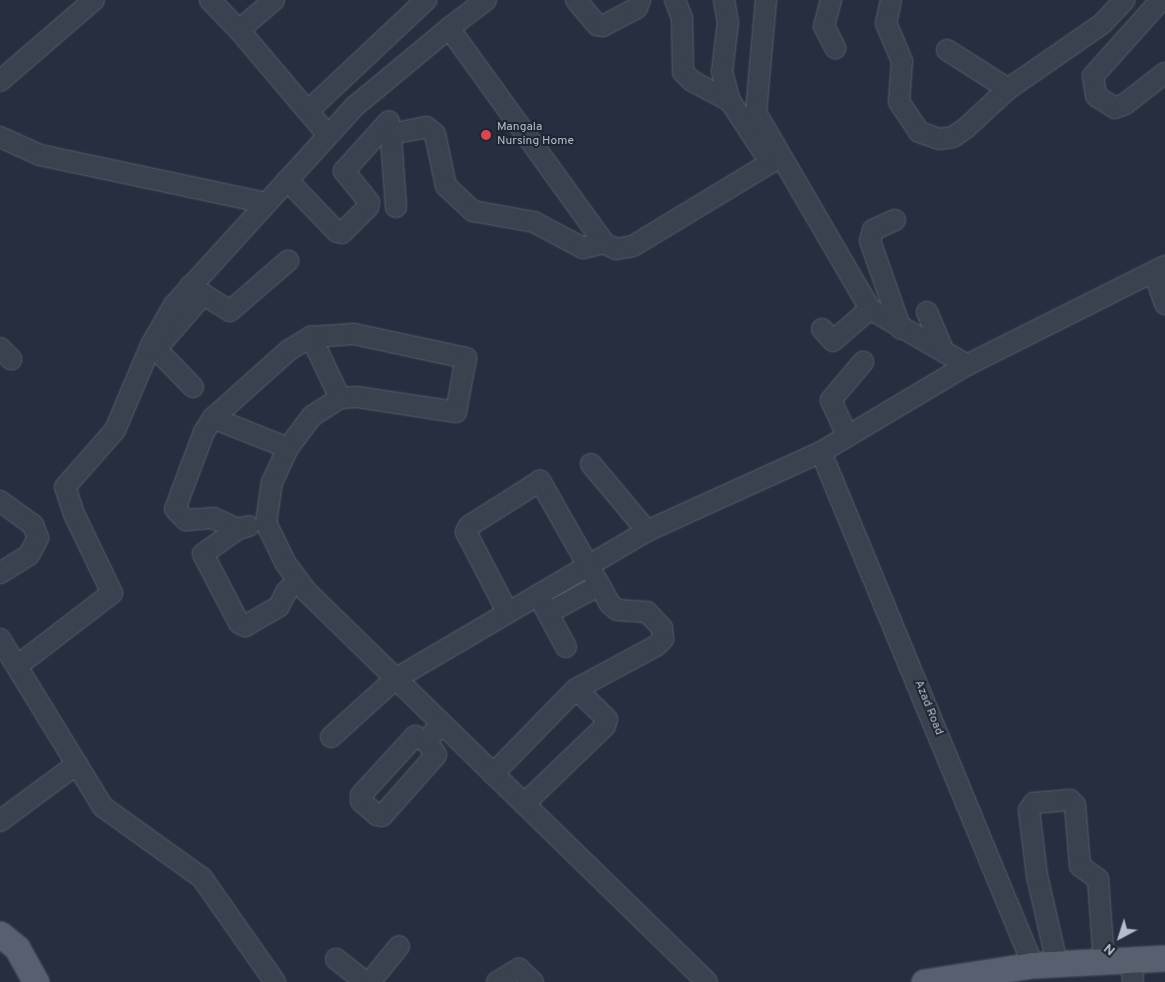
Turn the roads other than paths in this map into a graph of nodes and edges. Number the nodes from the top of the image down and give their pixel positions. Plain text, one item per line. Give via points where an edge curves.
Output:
1 (210, 0) edge
2 (274, 0) edge
3 (426, 0) edge
4 (576, 0) edge
5 (640, 0) edge
6 (675, 0) edge
7 (724, 0) edge
8 (766, 0) edge
9 (830, 0) edge
10 (891, 0) edge
11 (1124, 0) edge
12 (1161, 0) edge
13 (83, 3) edge
14 (475, 3) edge
15 (449, 28) junction
16 (239, 30) junction
17 (371, 48) junction
18 (835, 48) dead end
19 (947, 50) dead end
20 (396, 72) junction
21 (1165, 73) edge
22 (0, 81) edge
23 (331, 85) junction
24 (1008, 89) junction
25 (730, 102) junction
26 (354, 107) junction
27 (309, 110) junction
28 (389, 122) dead end
29 (327, 134) junction
30 (0, 137) edge
31 (776, 160) junction
32 (286, 180) junction
33 (266, 204) junction
34 (396, 207) dead end
35 (895, 220) dead end
36 (604, 243) junction
37 (288, 261) dead end
38 (1159, 269) edge
39 (196, 291) junction
40 (1165, 304) edge
41 (870, 309) junction
42 (898, 322) junction
43 (822, 330) dead end
44 (311, 338) junction
45 (153, 347) junction
46 (944, 352) junction
47 (863, 362) dead end
48 (967, 365) junction
49 (193, 387) dead end
50 (340, 398) junction
51 (212, 418) junction
52 (847, 435) junction
53 (288, 448) junction
54 (821, 452) junction
55 (591, 464) dead end
56 (0, 501) edge
57 (266, 523) junction
58 (238, 529) junction
59 (646, 531) junction
60 (589, 565) junction
61 (0, 573) edge
62 (298, 580) junction
63 (600, 585) junction
64 (538, 595) junction
65 (508, 613) junction
66 (548, 613) junction
67 (0, 639) edge
68 (566, 647) dead end
69 (17, 666) junction
70 (395, 679) junction
71 (576, 689) junction
72 (442, 724) junction
73 (331, 738) dead end
74 (426, 741) dead end
75 (77, 764) junction
76 (493, 774) junction
77 (524, 804) junction
78 (0, 821) edge
79 (0, 934) edge
80 (399, 946) dead end
81 (1165, 958) edge
82 (336, 959) dead end
83 (1104, 960) junction
84 (1045, 964) junction
85 (1133, 971) edge
86 (1007, 976) edge
87 (36, 982) edge
88 (275, 982) edge
89 (365, 982) edge
90 (370, 982) edge
91 (497, 982) edge
92 (532, 982) edge
93 (707, 982) edge
94 (924, 982) edge

1 - 16 street
2 - 16 street
3 - 17 street
4 - 5 street via 597,25 604,26 637,8
6 - 25 street via 682,18 683,72 692,81
7 - 25 street via 728,22 722,72
8 - 31 street via 756,113
9 - 18 street via 824,26
10 - 24 street via 886,23 902,60 899,102 918,132 939,139 953,137
11 - 24 street via 1102,24
12 - 21 street via 1093,76 1096,96 1115,108
13 - 22 street
14 - 15 street
15 - 20 street
15 - 36 street
16 - 27 street
17 - 20 street
17 - 23 street
19 - 24 street
20 - 26 street
23 - 26 street
23 - 27 street
25 - 31 street
26 - 29 street
27 - 29 street
28 - 32 street via 344,171 369,202 368,207 342,233 337,232
29 - 32 street
30 - 33 street via 40,155
31 - 36 street via 633,246 616,249
31 - 41 street
32 - 33 street
33 - 39 street
34 - 36 street via 391,138 396,133 426,127 435,134 446,186 473,211 534,222 584,248
35 - 42 street via 873,230 870,241
37 - 39 street via 230,311
38 - 40 street
38 - 48 street
39 - 45 street via 174,305
41 - 42 street
41 - 43 street via 833,341
42 - 46 street
42 - 46 street via 928,314
44 - 50 street
44 - 50 street via 354,334 466,358 456,412 376,399
44 - 51 street via 289,350
45 - 49 street
45 - 69 street via 115,430 65,487 74,514 112,592
46 - 48 street
47 - 52 street via 831,400
48 - 52 street
50 - 53 street via 312,416
51 - 53 street
51 - 58 street via 175,509 186,520 213,518
52 - 54 street
53 - 57 street via 272,482
54 - 59 street
54 - 84 street, Azad Road
55 - 59 street
56 - 61 street via 33,525 38,538 29,555
57 - 58 street
57 - 62 street
58 - 62 street via 203,554 240,624 247,626 279,606 286,592
59 - 60 street
60 - 63 street
60 - 64 street
60 - 65 street via 544,482 537,481 469,526 466,532
62 - 70 street
63 - 66 street
63 - 71 street via 617,610 641,610 656,618 662,628 663,639 656,646
64 - 65 street
64 - 66 street
65 - 70 street
66 - 68 street
67 - 69 street
69 - 75 street
70 - 72 street
70 - 73 street
71 - 76 street
71 - 77 street via 607,719 605,726
72 - 74 street
72 - 76 street
75 - 78 street
75 - 88 street via 103,807 202,878
76 - 77 street
77 - 93 street
79 - 87 main road via 17,948
80 - 90 street
81 - 85 main road
82 - 89 street
83 - 84 main road
83 - 84 street via 1098,879 1080,866 1075,805 1070,800 1034,803 1029,810
83 - 85 main road
84 - 86 main road
86 - 94 main road
91 - 92 street via 519,969

